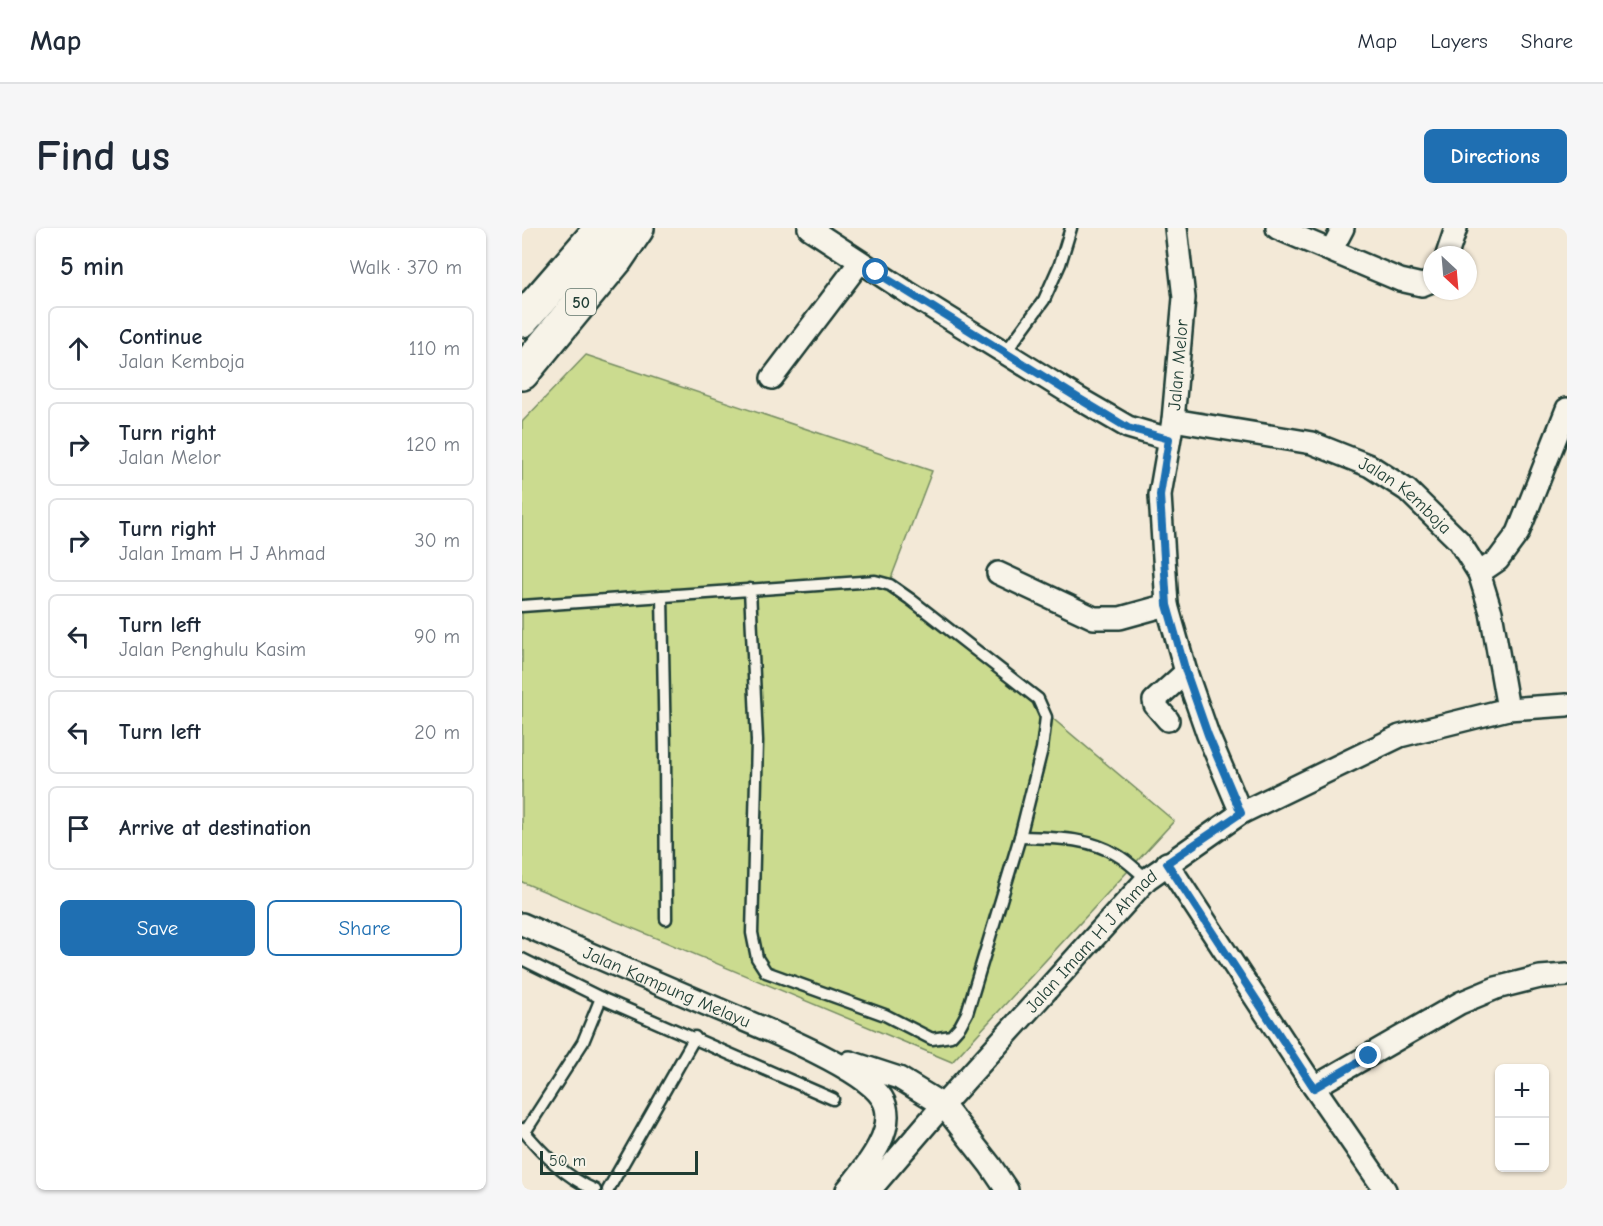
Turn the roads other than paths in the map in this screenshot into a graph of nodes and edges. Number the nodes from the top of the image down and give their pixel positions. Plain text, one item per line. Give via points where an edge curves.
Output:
1 (602, 228) edge
2 (637, 228) edge
3 (809, 228) edge
4 (1071, 228) edge
5 (1176, 228) edge
6 (1277, 228) edge
7 (1343, 228) edge
8 (1456, 228) edge
9 (1306, 233) edge
10 (1450, 246) edge
11 (1332, 249) junction
12 (861, 262) junction
13 (1423, 285) edge
14 (522, 320) edge
15 (1005, 353) junction
16 (522, 373) edge
17 (772, 378) dead end
18 (1567, 408) edge
19 (1171, 430) junction
20 (998, 573) dead end
21 (1479, 573) junction
22 (750, 589) junction
23 (662, 596) junction
24 (1167, 605) junction
25 (522, 606) edge
26 (1186, 672) junction
27 (1567, 705) edge
28 (1508, 709) junction
29 (1168, 720) dead end
30 (1241, 813) junction
31 (1020, 837) junction
32 (1167, 863) junction
33 (1147, 879) junction
34 (666, 919) dead end
35 (522, 924) edge
36 (522, 959) edge
37 (1567, 975) edge
38 (601, 998) junction
39 (694, 1037) junction
40 (811, 1050) junction
41 (1314, 1088) junction
42 (833, 1099) dead end
43 (943, 1105) junction
44 (523, 1130) edge
45 (595, 1190) edge
46 (608, 1190) edge
47 (847, 1190) edge
48 (870, 1190) edge
49 (1007, 1190) edge
50 (1385, 1190) edge

1 - 14 highway, 50
2 - 16 highway, 50
3 - 12 street, Jalan Kemboja
4 - 15 lane via 1044,300
5 - 19 street, Jalan Melor via 1184,297
6 - 9 street
7 - 11 street
8 - 10 street
9 - 11 street
11 - 13 street via 1400,280
12 - 15 street, Jalan Kemboja
12 - 17 street
15 - 19 street, Jalan Kemboja via 1128,428
18 - 21 street via 1518,533 1498,560
19 - 21 street, Jalan Kemboja via 1312,442 1370,466 1407,490 1459,542
19 - 24 street, Jalan Melor via 1160,495
20 - 24 street via 1094,618 1120,618
21 - 28 street, Jalan Kemboja via 1491,612
22 - 23 lane
22 - 31 lane via 875,581 890,585 1038,699 1046,717 1042,749
22 - 31 lane via 757,741 752,933 757,958 766,972 885,1015 932,1039 951,1036 967,1013
23 - 25 lane
23 - 34 lane
24 - 26 street, Jalan Melor
26 - 29 street via 1154,700
26 - 30 street, Jalan Melor
27 - 28 street, Jalan Imam H J Ahmad
28 - 30 street, Jalan Imam H J Ahmad via 1400,736
30 - 32 street, Jalan Imam H J Ahmad
31 - 33 lane via 1092,843 1118,855
32 - 33 street, Jalan Imam H J Ahmad
32 - 41 street
33 - 43 street, Jalan Imam H J Ahmad
35 - 40 street, Jalan Kampung Melayu
36 - 38 lane
37 - 41 street via 1496,988 1460,1003
38 - 39 lane
38 - 44 lane via 584,1042
39 - 42 lane
39 - 46 lane
40 - 43 street via 899,1077
40 - 47 street via 868,1082 883,1099 888,1122 871,1160
41 - 50 street
43 - 48 street, Jalan Imam H J Ahmad
43 - 49 street
44 - 45 lane via 555,1166

